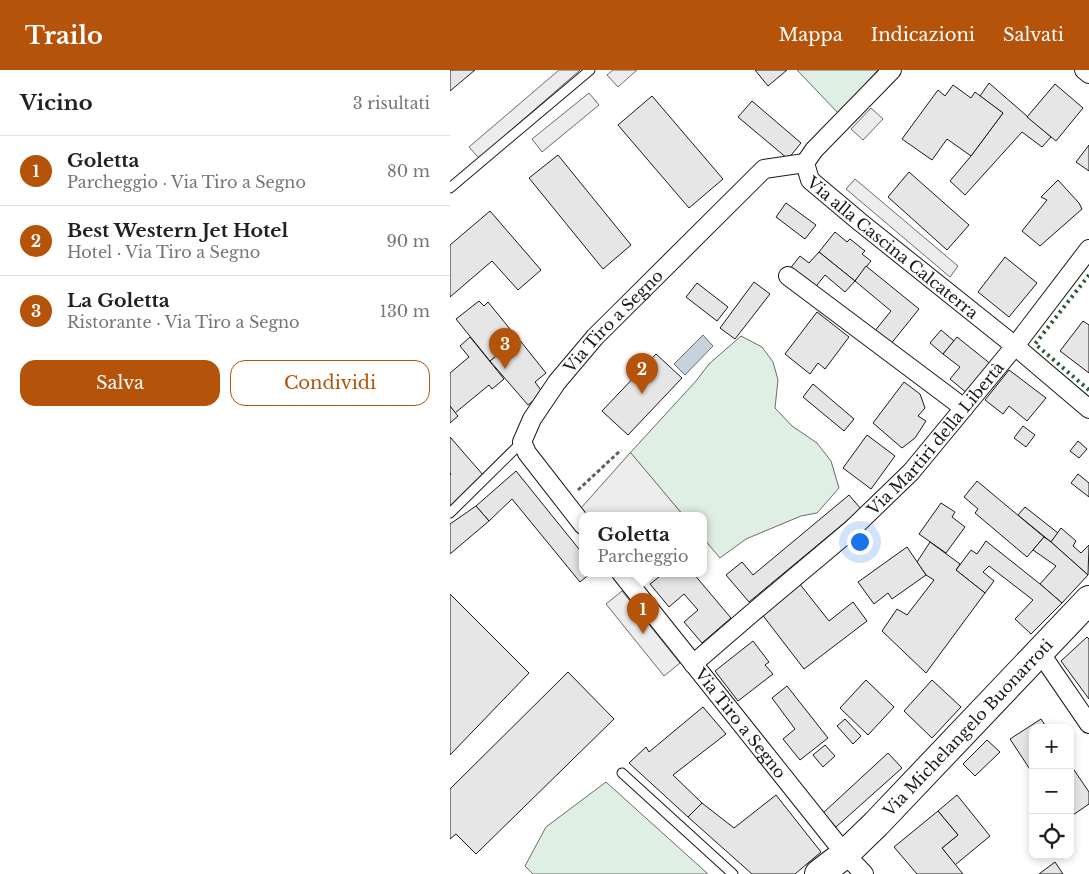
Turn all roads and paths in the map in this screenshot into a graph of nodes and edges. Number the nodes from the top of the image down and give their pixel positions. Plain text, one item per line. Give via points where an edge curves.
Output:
1 (590, 70) edge
2 (892, 70) edge
3 (1084, 70) edge
4 (1089, 74) edge
5 (805, 163) junction
6 (450, 188) edge
7 (1089, 249) edge
8 (788, 276) dead end
9 (1014, 346) junction
10 (964, 408) junction
11 (1089, 409) edge
12 (522, 442) junction
13 (621, 450) dead end
14 (565, 503) junction
15 (450, 513) edge
16 (579, 520) edge
17 (623, 577) edge
18 (1089, 600) edge
19 (1039, 651) junction
20 (693, 664) junction
21 (1089, 724) edge
22 (622, 773) dead end
23 (846, 854) junction
24 (733, 874) edge
25 (819, 874) edge
26 (864, 874) edge

1 - 6 lane
2 - 5 street, Via alla Cascina Calcaterra
3 - 4 street
5 - 9 street, Via alla Cascina Calcaterra via 810,180
5 - 12 street, Via Tiro a Segno via 764,169 594,336 556,382 532,419
7 - 9 street, Via Martiri della Libertà
8 - 10 street
9 - 10 street, Via Martiri della Libertà
9 - 11 street, Via alla Cascina Calcaterra
10 - 20 street, Via Martiri della Libertà via 911,472 852,530
12 - 14 street
12 - 15 lane
13 - 14 path
14 - 16 street
17 - 20 street, Via Tiro a Segno
18 - 19 main road, Via Michelangelo Buonarroti
19 - 21 street
19 - 23 main road, Via Michelangelo Buonarroti
20 - 23 street, Via Tiro a Segno
22 - 24 lane
23 - 25 main road, Via Michelangelo Buonarroti
23 - 26 street, Via Tiro a Segno

